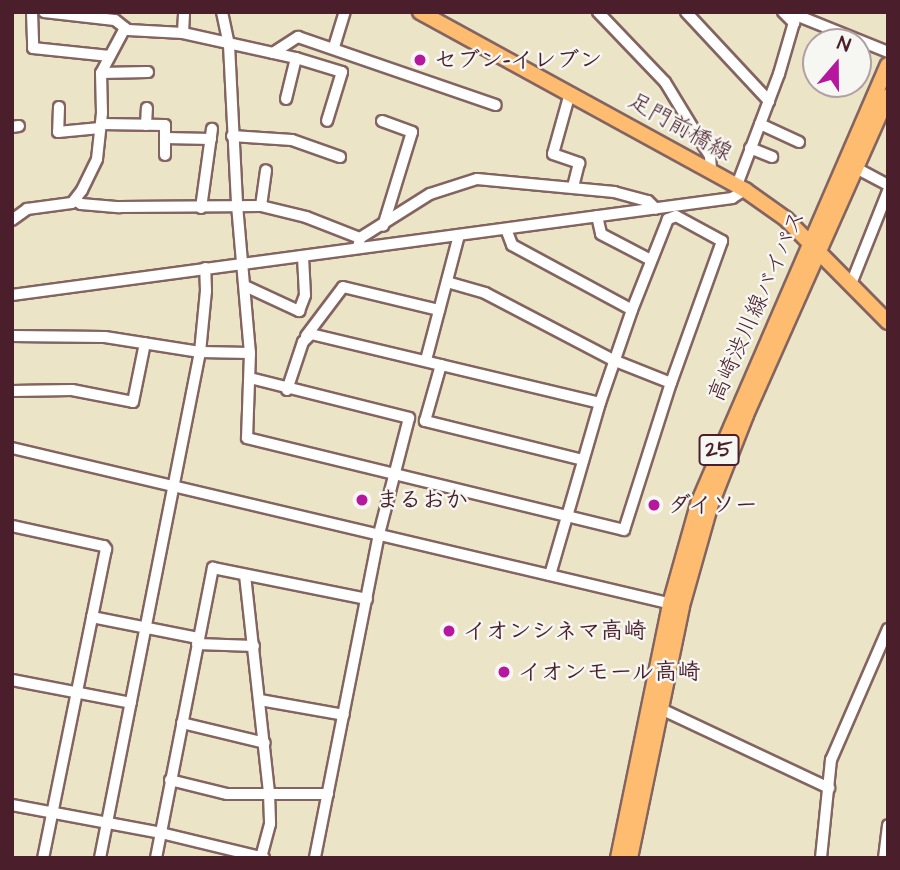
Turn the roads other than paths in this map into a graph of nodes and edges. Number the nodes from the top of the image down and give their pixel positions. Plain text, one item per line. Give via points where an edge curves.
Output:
1 (32, 12) edge
2 (44, 12) edge
3 (184, 12) edge
4 (222, 12) edge
5 (345, 12) edge
6 (420, 12) edge
7 (598, 12) edge
8 (685, 12) edge
9 (783, 12) edge
10 (795, 17) edge
11 (125, 28) junction
12 (183, 33) junction
13 (229, 45) junction
14 (334, 47) junction
15 (888, 52) edge
16 (273, 53) junction
17 (110, 56) junction
18 (296, 58) junction
19 (888, 65) edge
20 (148, 72) dead end
21 (101, 73) junction
22 (570, 93) junction
23 (888, 96) edge
24 (286, 99) dead end
25 (769, 101) junction
26 (496, 105) dead end
27 (59, 107) dead end
28 (146, 108) dead end
29 (327, 121) dead end
30 (382, 121) dead end
31 (760, 124) junction
32 (146, 125) junction
33 (101, 126) junction
34 (232, 136) junction
35 (165, 138) junction
36 (799, 142) dead end
37 (750, 148) junction
38 (165, 155) dead end
39 (772, 157) dead end
40 (340, 158) dead end
41 (856, 168) junction
42 (710, 169) junction
43 (267, 170) dead end
44 (888, 185) edge
45 (573, 187) junction
46 (741, 187) junction
47 (888, 191) edge
48 (75, 200) junction
49 (237, 205) junction
50 (261, 206) junction
51 (201, 208) junction
52 (656, 209) junction
53 (597, 216) junction
54 (12, 220) edge
55 (383, 226) junction
56 (506, 229) junction
57 (459, 234) junction
58 (809, 242) junction
59 (359, 243) junction
60 (820, 253) junction
61 (303, 256) junction
62 (652, 260) junction
63 (243, 263) junction
64 (205, 268) junction
65 (447, 282) junction
66 (851, 284) junction
67 (245, 286) junction
68 (12, 295) edge
69 (439, 310) junction
70 (632, 310) junction
71 (888, 322) edge
72 (12, 336) edge
73 (306, 336) junction
74 (145, 343) junction
75 (200, 352) junction
76 (250, 353) junction
77 (426, 360) junction
78 (613, 360) junction
79 (441, 365) junction
80 (250, 378) junction
81 (671, 383) junction
82 (287, 390) junction
83 (12, 391) edge
84 (600, 403) junction
85 (12, 448) edge
86 (583, 460) junction
87 (395, 475) junction
88 (173, 485) junction
89 (568, 515) junction
90 (13, 527) edge
91 (379, 534) junction
92 (245, 575) junction
93 (550, 575) junction
94 (367, 599) junction
95 (676, 605) junction
96 (92, 617) junction
97 (145, 628) junction
98 (888, 629) edge
99 (197, 641) junction
100 (254, 646) junction
101 (12, 666) edge
102 (13, 682) edge
103 (77, 692) junction
104 (260, 701) junction
105 (131, 703) junction
106 (661, 709) junction
107 (344, 715) junction
108 (181, 723) junction
109 (265, 743) junction
110 (170, 780) junction
111 (829, 788) junction
112 (269, 793) junction
113 (328, 794) junction
114 (12, 805) edge
115 (51, 813) junction
116 (106, 823) junction
117 (161, 833) junction
118 (887, 833) edge
119 (262, 857) edge
120 (43, 858) edge
121 (100, 858) edge
122 (156, 858) edge
123 (315, 858) edge
124 (618, 858) edge
125 (630, 858) edge
126 (821, 858) edge
127 (884, 858) edge

1 - 17 street via 33,48
2 - 11 street via 115,20
3 - 12 street
4 - 13 street
5 - 14 street
6 - 22 main road, 足門前橋線
7 - 42 street via 664,82 710,156
8 - 25 street
9 - 10 street
10 - 15 street
10 - 25 street
11 - 12 street
11 - 17 street
12 - 13 street
13 - 16 street
13 - 34 street
14 - 16 street via 298,37
14 - 26 street
16 - 18 street
17 - 21 street
18 - 24 street
18 - 29 street via 342,72
19 - 58 main road, 高崎渋川線バイパス / 25
20 - 21 street
21 - 33 street
22 - 42 main road, 足門前橋線
22 - 45 street via 553,154 579,163
23 - 41 main road, 高崎渋川線バイパス / 25
25 - 31 street
27 - 33 street via 58,132
28 - 32 street
30 - 55 street via 412,132
31 - 36 street
31 - 37 street
32 - 33 street
32 - 35 street via 165,125
33 - 48 street via 97,159
34 - 40 street via 292,140
34 - 49 street
35 - 38 street
35 - 51 street via 212,134
37 - 39 street
37 - 46 street
41 - 44 street
41 - 60 main road, 高崎渋川線バイパス / 25
42 - 46 main road, 足門前橋線
43 - 50 street
45 - 52 street via 634,196
45 - 55 street via 477,179 430,194
46 - 52 street via 732,198
46 - 58 main road, 足門前橋線
47 - 66 street
48 - 51 street via 120,207
48 - 54 street via 65,206 27,209
49 - 50 street
49 - 51 street
49 - 63 street
50 - 59 street via 306,217
52 - 53 street
53 - 56 street
53 - 62 street via 601,234
55 - 59 street
56 - 57 street
56 - 70 street via 512,245
57 - 59 street
57 - 65 street
58 - 60 main road, 足門前橋線
58 - 95 main road, 高崎渋川線バイパス / 25 via 704,489
59 - 61 street
60 - 66 main road, 足門前橋線
60 - 95 main road, 高崎渋川線バイパス / 25 via 729,457
61 - 63 street
61 - 67 street via 305,295 299,311
62 - 70 street
62 - 81 street via 668,219 676,215 722,241
63 - 64 street
63 - 67 street
64 - 68 street
64 - 75 street
65 - 69 street
65 - 78 street via 485,293
66 - 71 main road, 足門前橋線
67 - 76 street
69 - 73 street via 343,287
69 - 77 street
70 - 78 street
72 - 74 street via 105,337
73 - 77 street via 316,334
73 - 82 street
74 - 75 street
74 - 83 street via 133,402 72,390
75 - 76 street
75 - 88 street
76 - 80 street
77 - 79 street
78 - 81 street
78 - 84 street
79 - 84 street
79 - 86 street via 425,421
80 - 82 street
80 - 87 street via 247,438
81 - 89 street via 624,530
82 - 87 street via 410,418
84 - 86 street
85 - 88 street
86 - 89 street
87 - 89 street
87 - 91 street
88 - 91 street
88 - 97 street
89 - 93 street
90 - 96 street via 104,546
91 - 93 street
91 - 94 street
92 - 94 street
92 - 99 street via 213,568
92 - 100 street
93 - 95 street
94 - 107 street
95 - 106 main road, 高崎渋川線バイパス / 25
95 - 124 main road, 高崎渋川線バイパス / 25
96 - 97 street
96 - 103 street
97 - 99 street
97 - 105 street
98 - 111 street via 831,760
99 - 100 street
99 - 108 street
100 - 104 street
101 - 102 street
102 - 103 street
103 - 105 street
103 - 115 street
104 - 107 street
104 - 109 street
105 - 116 street
106 - 111 street
106 - 125 main road, 高崎渋川線バイパス / 25
107 - 113 street
108 - 109 street
108 - 110 street
109 - 112 street
110 - 112 street via 227,794
110 - 117 street
111 - 126 street
112 - 113 street
112 - 119 street via 270,824
113 - 123 street
114 - 115 street
115 - 116 street
115 - 120 street
116 - 117 street
116 - 121 street
117 - 119 street
117 - 122 street
118 - 127 street

